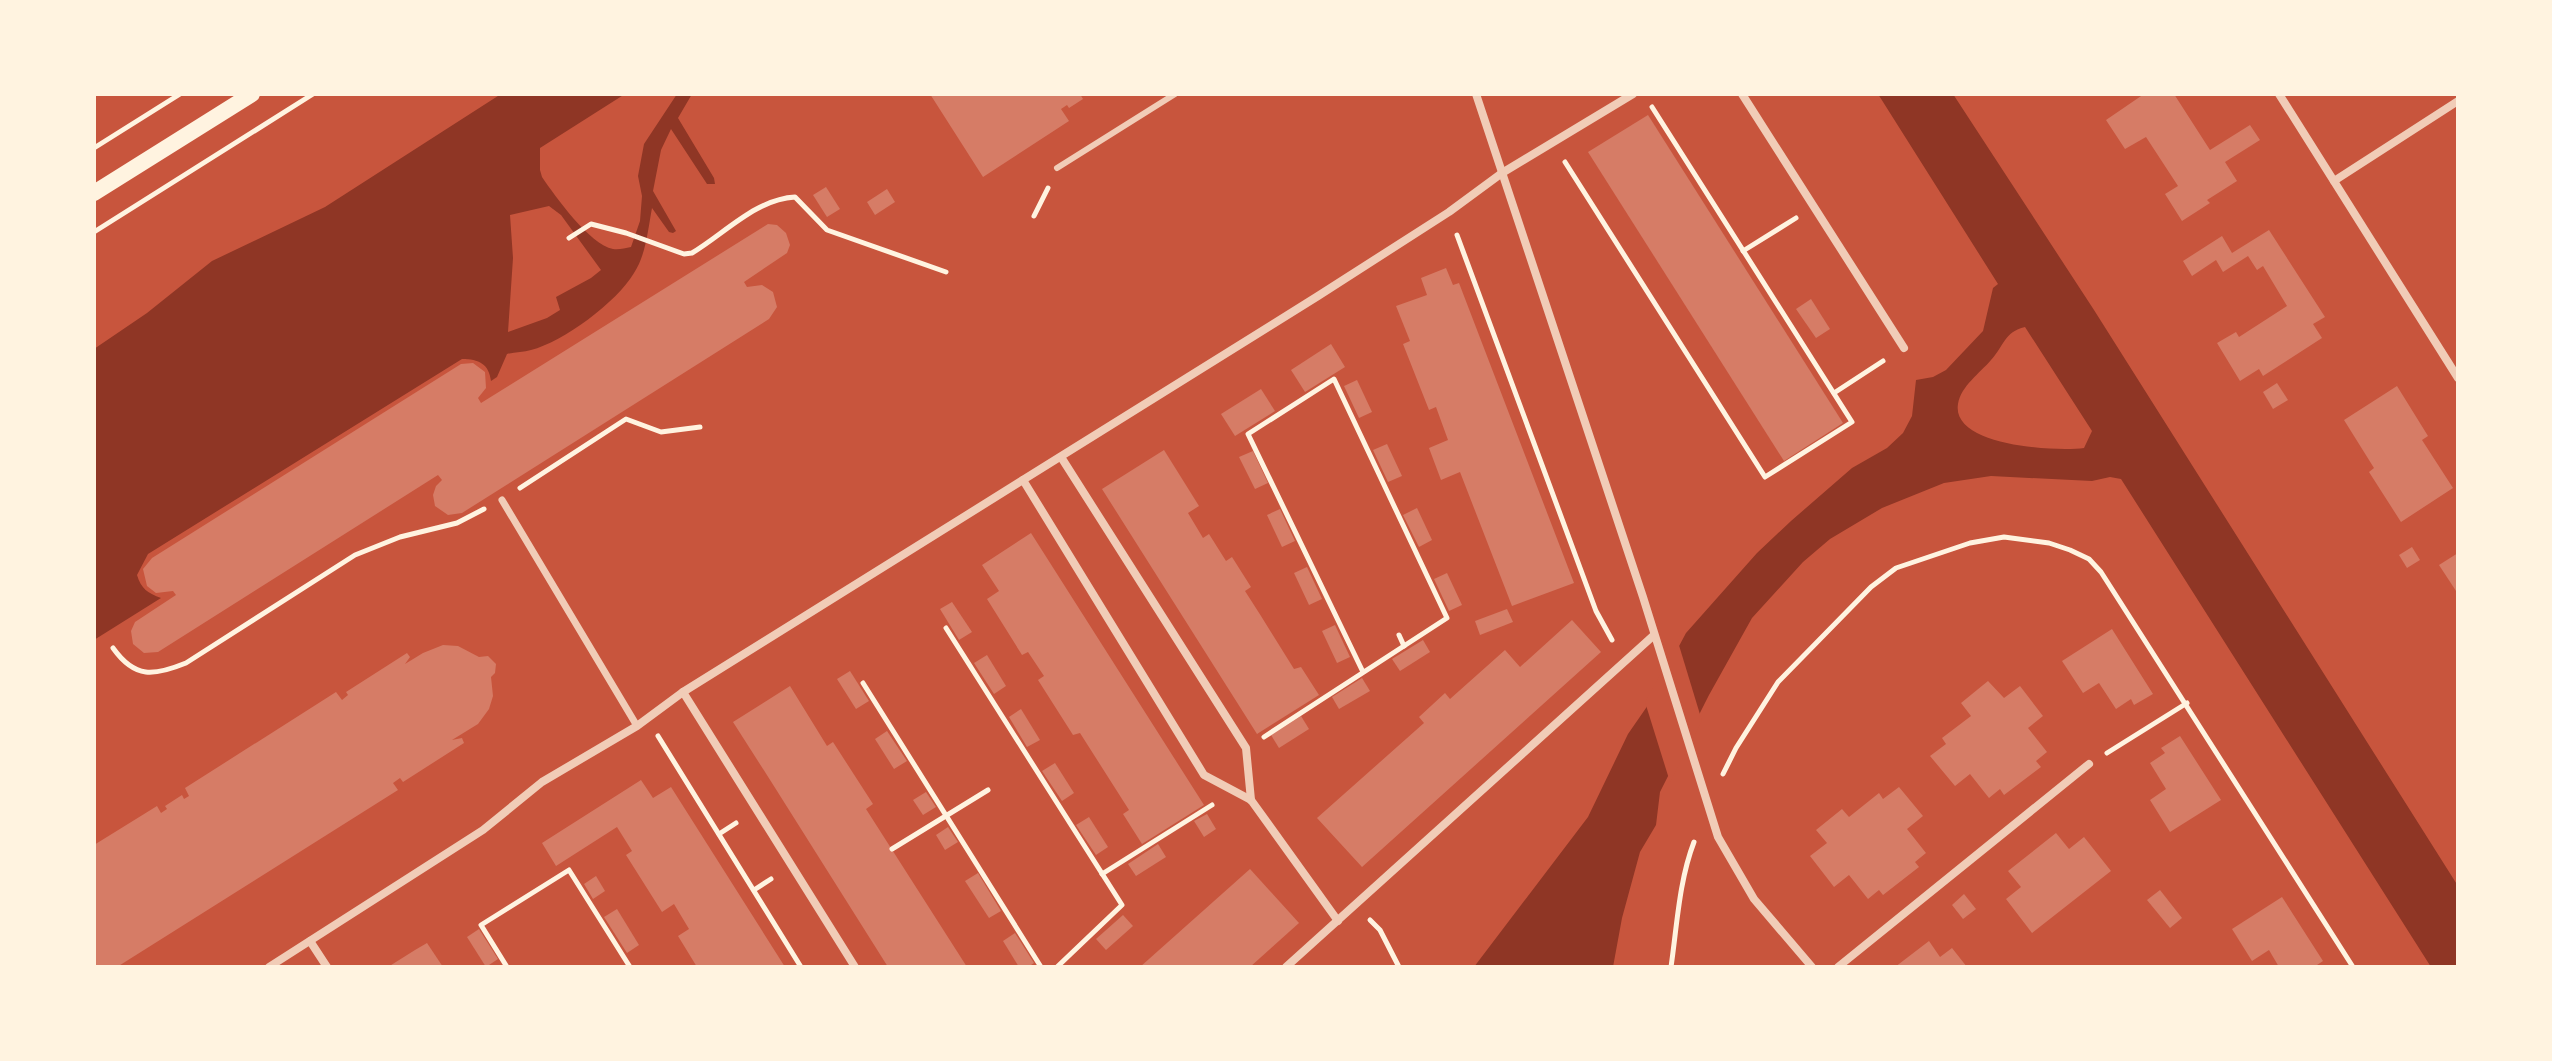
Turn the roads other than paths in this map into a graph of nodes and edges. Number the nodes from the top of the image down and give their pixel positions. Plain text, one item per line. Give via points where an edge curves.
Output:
1 (252, 94) edge
2 (1175, 94) edge
3 (1476, 94) edge
4 (1633, 94) edge
5 (1742, 94) edge
6 (2279, 94) edge
7 (2458, 101) edge
8 (1057, 168) road end
9 (1502, 173) junction
10 (2334, 181) junction
11 (94, 193) edge
12 (1904, 348) road end
13 (2458, 378) edge
14 (1061, 457) junction
15 (1023, 480) junction
16 (502, 500) road end
17 (1653, 636) junction
18 (683, 692) junction
19 (637, 726) junction
20 (2089, 764) road end
21 (1251, 800) junction
22 (1338, 921) junction
23 (310, 941) junction
24 (269, 967) edge
25 (327, 967) edge
26 (855, 967) edge
27 (1286, 967) edge
28 (1812, 967) edge
29 (1838, 967) edge

1 - 11 main road
2 - 8 lane
3 - 9 street
4 - 9 street
5 - 12 street
6 - 10 street
7 - 10 street
9 - 14 street via 1449,212
9 - 17 street
10 - 13 street
14 - 15 street
14 - 21 street via 1246,748
15 - 18 street
15 - 21 street via 1204,775
16 - 19 street
17 - 22 street
17 - 28 street via 1718,837 1754,899
18 - 19 street
18 - 26 street
19 - 23 street via 542,782 483,830
20 - 29 street
21 - 22 street
22 - 27 street
23 - 24 street
23 - 25 street

